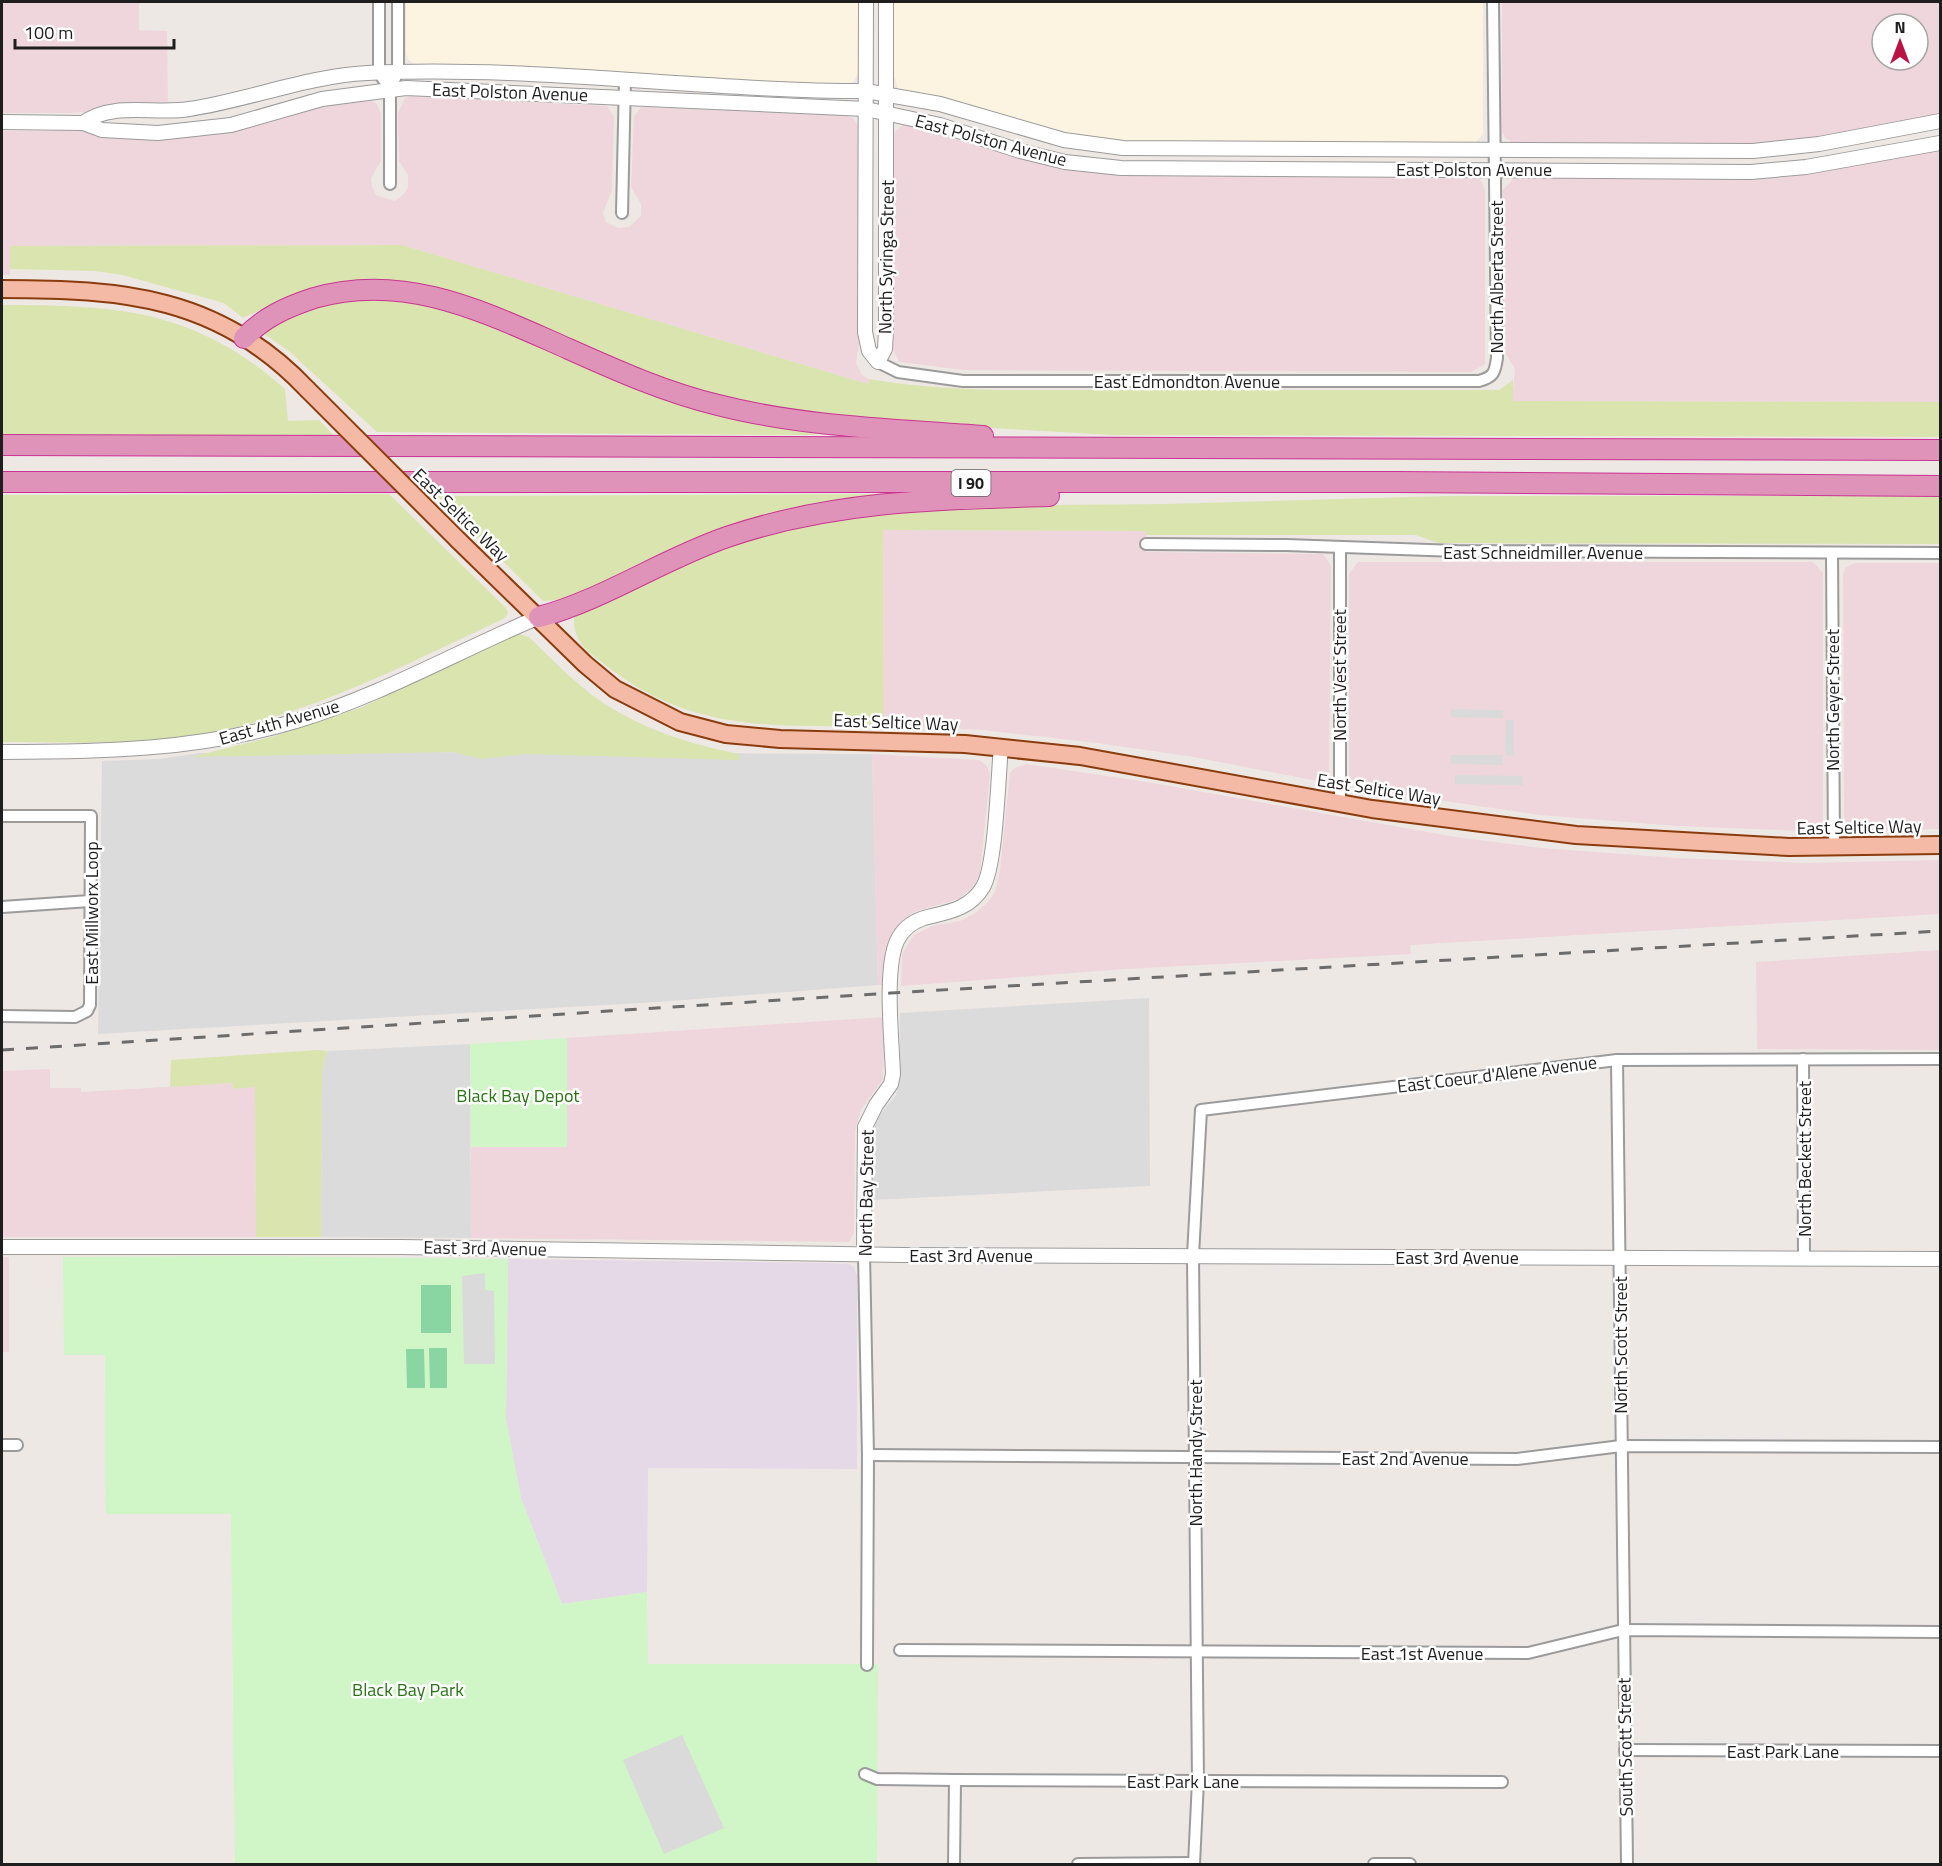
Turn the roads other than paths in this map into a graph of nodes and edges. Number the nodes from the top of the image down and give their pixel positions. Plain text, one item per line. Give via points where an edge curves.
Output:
1 (379, 2) edge
2 (398, 2) edge
3 (866, 2) edge
4 (886, 2) edge
5 (1492, 2) edge
6 (398, 72) junction
7 (379, 73) junction
8 (625, 80) junction
9 (390, 88) junction
10 (866, 91) junction
11 (887, 94) junction
12 (626, 97) junction
13 (866, 109) junction
14 (888, 113) junction
15 (2, 122) edge
16 (1941, 122) edge
17 (83, 123) junction
18 (1941, 143) edge
19 (1495, 150) junction
20 (1496, 169) junction
21 (390, 184) dead end
22 (622, 213) dead end
23 (2, 289) edge
24 (244, 338) junction
25 (878, 363) junction
26 (1495, 372) joint
27 (2, 445) edge
28 (1147, 448) junction
29 (1941, 450) edge
30 (2, 482) edge
31 (1398, 482) junction
32 (1941, 486) edge
33 (1146, 544) dead end
34 (1340, 547) junction
35 (1832, 553) junction
36 (1941, 553) edge
37 (539, 617) junction
38 (1001, 747) junction
39 (2, 752) edge
40 (1340, 803) junction
41 (2, 816) edge
42 (1941, 845) edge
43 (1834, 847) junction
44 (90, 901) junction
45 (2, 907) edge
46 (2, 1016) edge
47 (1617, 1059) junction
48 (1803, 1059) junction
49 (1941, 1059) edge
50 (2, 1247) edge
51 (864, 1253) junction
52 (1193, 1255) junction
53 (1619, 1258) junction
54 (1804, 1259) junction
55 (1941, 1259) edge
56 (2, 1445) edge
57 (17, 1445) dead end
58 (1621, 1446) junction
59 (1941, 1447) edge
60 (868, 1455) junction
61 (1195, 1458) junction
62 (1623, 1630) junction
63 (1941, 1632) edge
64 (900, 1650) dead end
65 (1197, 1652) junction
66 (867, 1665) dead end
67 (1625, 1750) junction
68 (1941, 1751) edge
69 (865, 1774) dead end
70 (955, 1780) junction
71 (1198, 1781) junction
72 (1502, 1782) dead end
73 (954, 1864) edge
74 (1078, 1864) edge
75 (1194, 1864) edge
76 (1374, 1864) edge
77 (1410, 1864) edge
78 (1627, 1864) edge

1 - 7 street
2 - 6 street
3 - 10 street, North Syringa Street
4 - 11 street, North Syringa Street
5 - 19 street, North Alberta Street
6 - 7 street, East Polston Avenue
6 - 8 street, East Polston Avenue
6 - 9 street
7 - 9 street
7 - 17 street, East Polston Avenue via 329,78 231,103 185,110 98,114
8 - 10 street, East Polston Avenue
8 - 12 street
9 - 12 street, East Polston Avenue
9 - 17 street, East Polston Avenue via 322,99 231,125 189,130 120,133
9 - 21 street
10 - 11 street, East Polston Avenue
10 - 13 street, North Syringa Street
11 - 14 street, North Syringa Street
11 - 19 street, East Polston Avenue via 940,104 1024,130 1095,146
12 - 13 street, East Polston Avenue
12 - 22 street
13 - 14 street, East Polston Avenue
13 - 25 street, North Syringa Street via 865,332 869,351
14 - 20 street, East Polston Avenue via 1020,151 1096,166 1181,170
14 - 25 street, North Syringa Street via 886,331 885,349
15 - 17 street, East Polston Avenue
16 - 19 street, East Polston Avenue via 1780,149
18 - 20 street, East Polston Avenue via 1782,170
19 - 20 street, North Alberta Street
20 - 26 street, North Alberta Street
23 - 24 main road, East Seltice Way via 126,294 176,307
24 - 28 highway via 273,314 306,301 350,290 401,290 480,309 641,381 746,412 843,425
24 - 37 main road, East Seltice Way, bridge via 284,365
25 - 26 street, East Edmondton Avenue via 898,372 963,381 1479,381
27 - 28 highway, I 90
28 - 29 highway, I 90
30 - 31 highway, I 90
31 - 32 highway, I 90
31 - 37 highway via 1202,493 922,499 849,506 728,537 578,604
33 - 34 street, East Schneidmiller Avenue
34 - 35 street, East Schneidmiller Avenue via 1468,552
34 - 40 street, North Vest Street
35 - 36 street, East Schneidmiller Avenue
35 - 43 street, North Geyer Street
37 - 38 main road, East Seltice Way via 615,689 703,730 780,739
37 - 39 street, East 4th Avenue via 345,703 254,732 192,745 131,751
38 - 40 main road, East Seltice Way via 1100,759
38 - 51 street, North Bay Street via 990,864 983,887 962,908 914,922 894,948 893,1074 891,1084 869,1116 863,1141
40 - 43 main road, East Seltice Way via 1585,836
41 - 44 street, East Millworx Loop via 91,816
42 - 43 main road, East Seltice Way
44 - 45 street
44 - 46 street, East Millworx Loop via 91,996 87,1011 75,1017
47 - 48 street, East Coeur d'Alene Avenue
47 - 52 street, East Coeur d'Alene Avenue via 1201,1110
47 - 53 street, North Scott Street
48 - 49 street, East Coeur d'Alene Avenue
48 - 54 street, North Beckett Street
50 - 51 street, East 3rd Avenue
51 - 52 street, East 3rd Avenue
51 - 60 street, North Bay Street
52 - 53 street, East 3rd Avenue
52 - 61 street, North Handy Street
53 - 54 street, East 3rd Avenue
53 - 58 street, North Scott Street
54 - 55 street, East 3rd Avenue
56 - 57 street
58 - 59 street, East 2nd Avenue
58 - 61 street, East 2nd Avenue via 1517,1459
58 - 62 street, North Scott Street
60 - 61 street, East 2nd Avenue
60 - 66 street, North Bay Street
61 - 65 street, North Handy Street
62 - 63 street, East 1st Avenue
62 - 65 street, East 1st Avenue via 1528,1653
62 - 67 street, South Scott Street
64 - 65 street, East 1st Avenue
65 - 71 street, North Handy Street
67 - 68 street, East Park Lane
67 - 78 street, South Scott Street
69 - 70 street, East Park Lane via 877,1779
70 - 71 street, East Park Lane
70 - 73 street
71 - 72 street, East Park Lane
71 - 75 street, North Handy Street
74 - 75 street
76 - 77 street

